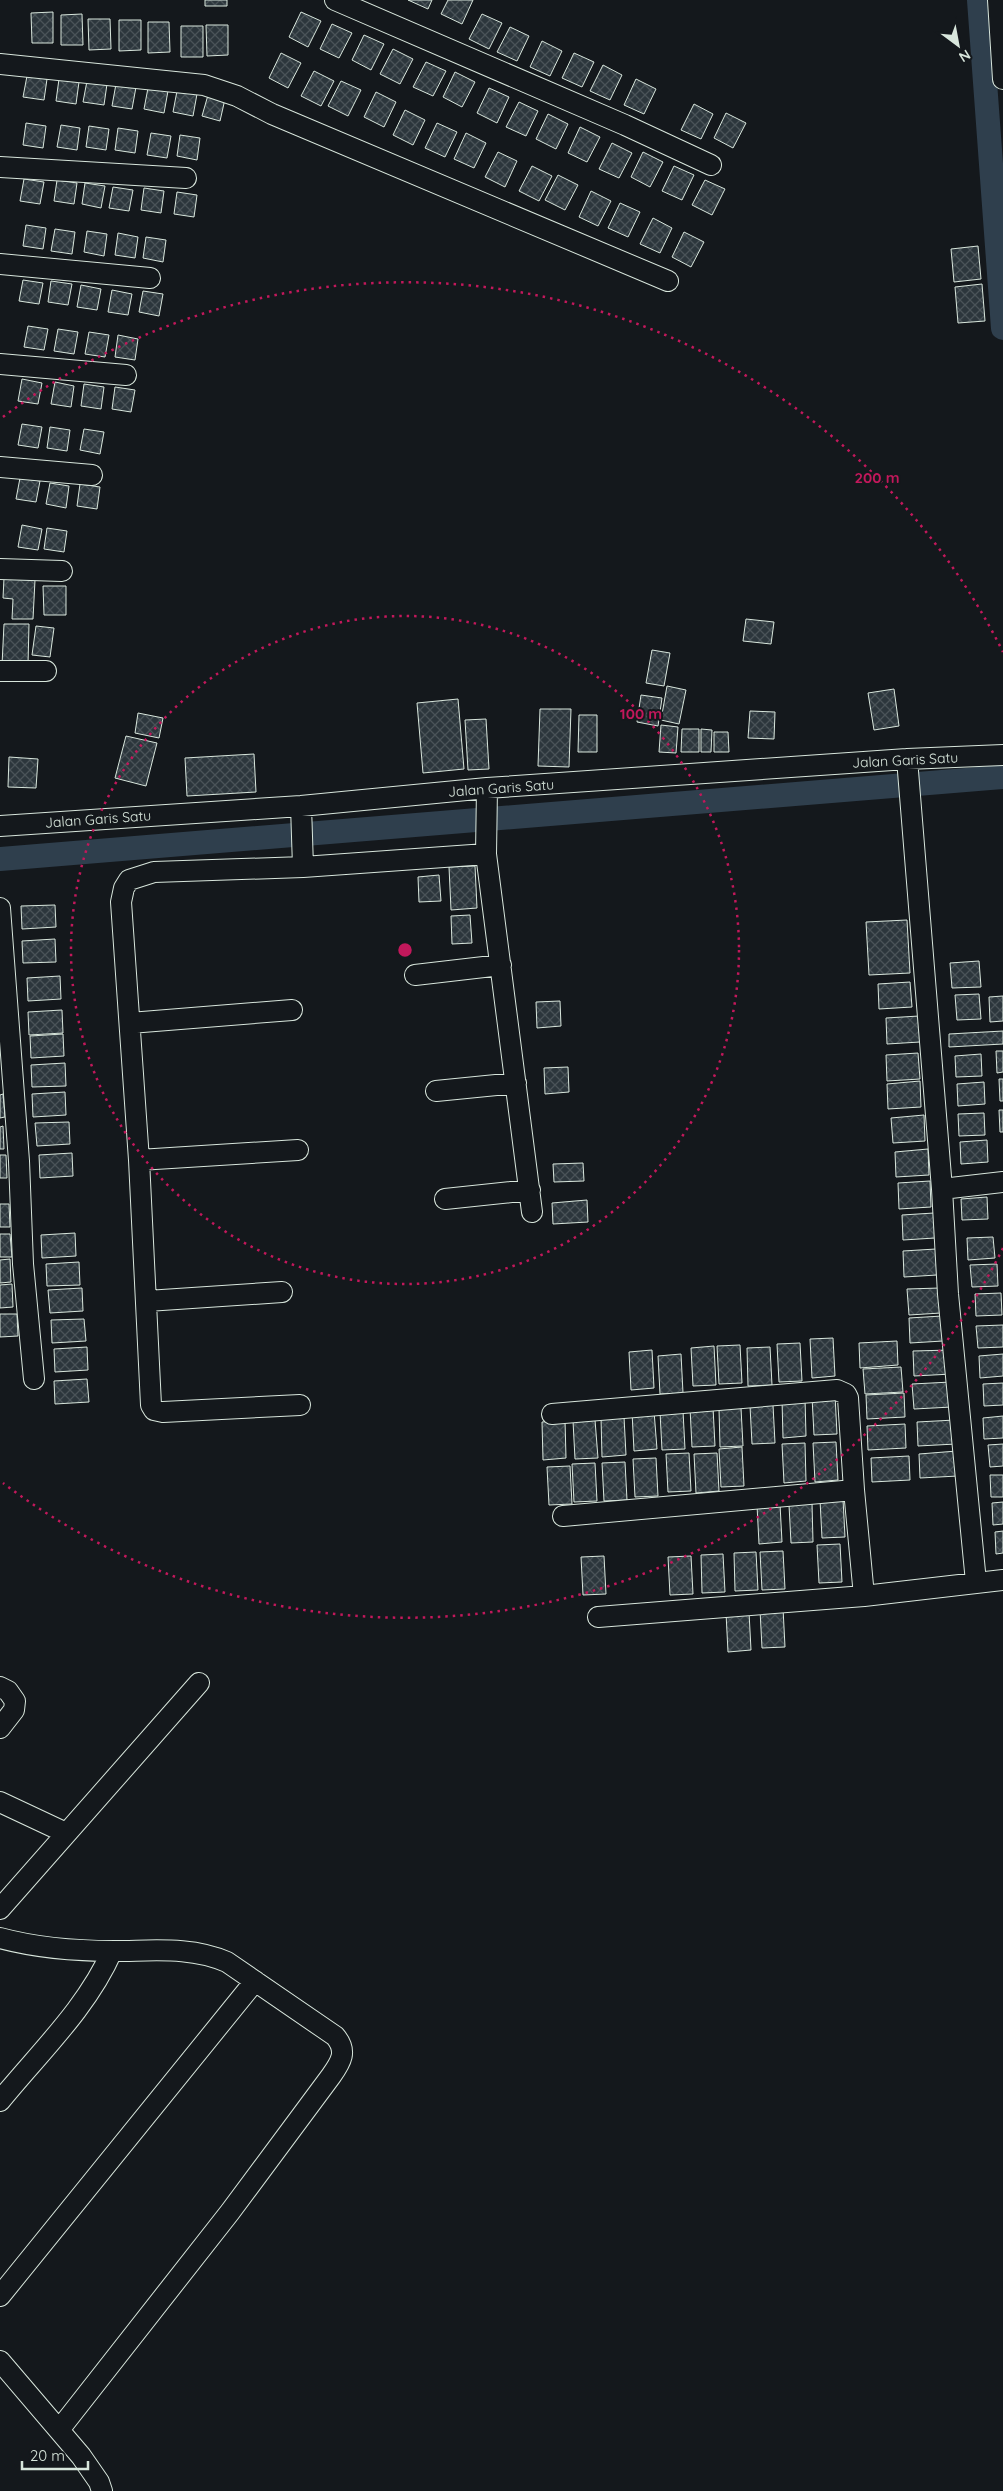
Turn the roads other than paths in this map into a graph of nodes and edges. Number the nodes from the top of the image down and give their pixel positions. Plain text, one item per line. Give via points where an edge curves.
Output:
1 (336, 0) edge
2 (998, 0) edge
3 (1002, 43) edge
4 (0, 64) edge
5 (1003, 79) edge
6 (711, 165) dead end
7 (0, 166) edge
8 (186, 178) dead end
9 (0, 264) edge
10 (150, 278) dead end
11 (668, 281) dead end
12 (0, 364) edge
13 (126, 375) dead end
14 (0, 468) edge
15 (92, 475) dead end
16 (0, 569) edge
17 (62, 571) dead end
18 (0, 671) edge
19 (46, 671) dead end
20 (1003, 756) edge
21 (907, 766) junction
22 (486, 795) junction
23 (301, 811) junction
24 (0, 826) edge
25 (487, 847) junction
26 (303, 860) junction
27 (0, 908) edge
28 (501, 965) junction
29 (415, 975) dead end
30 (292, 1010) dead end
31 (130, 1022) junction
32 (516, 1083) junction
33 (436, 1091) dead end
34 (298, 1150) dead end
35 (139, 1160) junction
36 (1003, 1182) edge
37 (942, 1189) junction
38 (530, 1190) junction
39 (445, 1199) dead end
40 (532, 1212) dead end
41 (282, 1292) dead end
42 (146, 1301) junction
43 (34, 1379) dead end
44 (300, 1405) dead end
45 (552, 1414) dead end
46 (854, 1490) junction
47 (563, 1516) dead end
48 (1003, 1580) edge
49 (976, 1582) junction
50 (864, 1596) junction
51 (598, 1617) dead end
52 (199, 1683) dead end
53 (0, 1687) edge
54 (0, 1728) edge
55 (0, 1802) edge
56 (66, 1833) junction
57 (0, 1909) edge
58 (0, 1938) edge
59 (112, 1951) junction
60 (255, 1981) junction
61 (0, 2101) edge
62 (0, 2296) edge
63 (0, 2361) edge
64 (59, 2430) junction
65 (102, 2491) edge

1 - 6 street
2 - 3 street
3 - 5 street
4 - 11 street via 204,85 221,90
7 - 8 street
9 - 10 street
12 - 13 street
14 - 15 street
16 - 17 street
18 - 19 street
20 - 21 street, Jalan Garis Satu
21 - 22 street, Jalan Garis Satu
21 - 37 street
22 - 23 street, Jalan Garis Satu
22 - 25 street
23 - 24 street, Jalan Garis Satu
23 - 26 street
25 - 26 street
25 - 28 street
26 - 31 street via 154,872 130,880 124,888 121,902
27 - 43 street via 19,1161 23,1264
28 - 29 street
28 - 32 street
30 - 31 street
31 - 35 street
32 - 33 street
32 - 38 street
34 - 35 street
35 - 42 street
36 - 37 street
37 - 49 street via 948,1294
38 - 39 street
38 - 40 street
41 - 42 street
42 - 44 street via 149,1380 154,1410
45 - 46 street via 836,1390 848,1398
46 - 47 street
46 - 50 street
48 - 49 street
49 - 50 street
50 - 51 street
52 - 56 street
53 - 54 street via 16,1701 14,1710
55 - 56 street
56 - 57 street
58 - 59 street via 50,1948
59 - 60 street via 202,1952 227,1962
59 - 61 street via 101,1976 84,2001
60 - 62 street
60 - 64 street via 335,2036 341,2043 342,2061 230,2212
63 - 64 street
64 - 65 street via 90,2467

